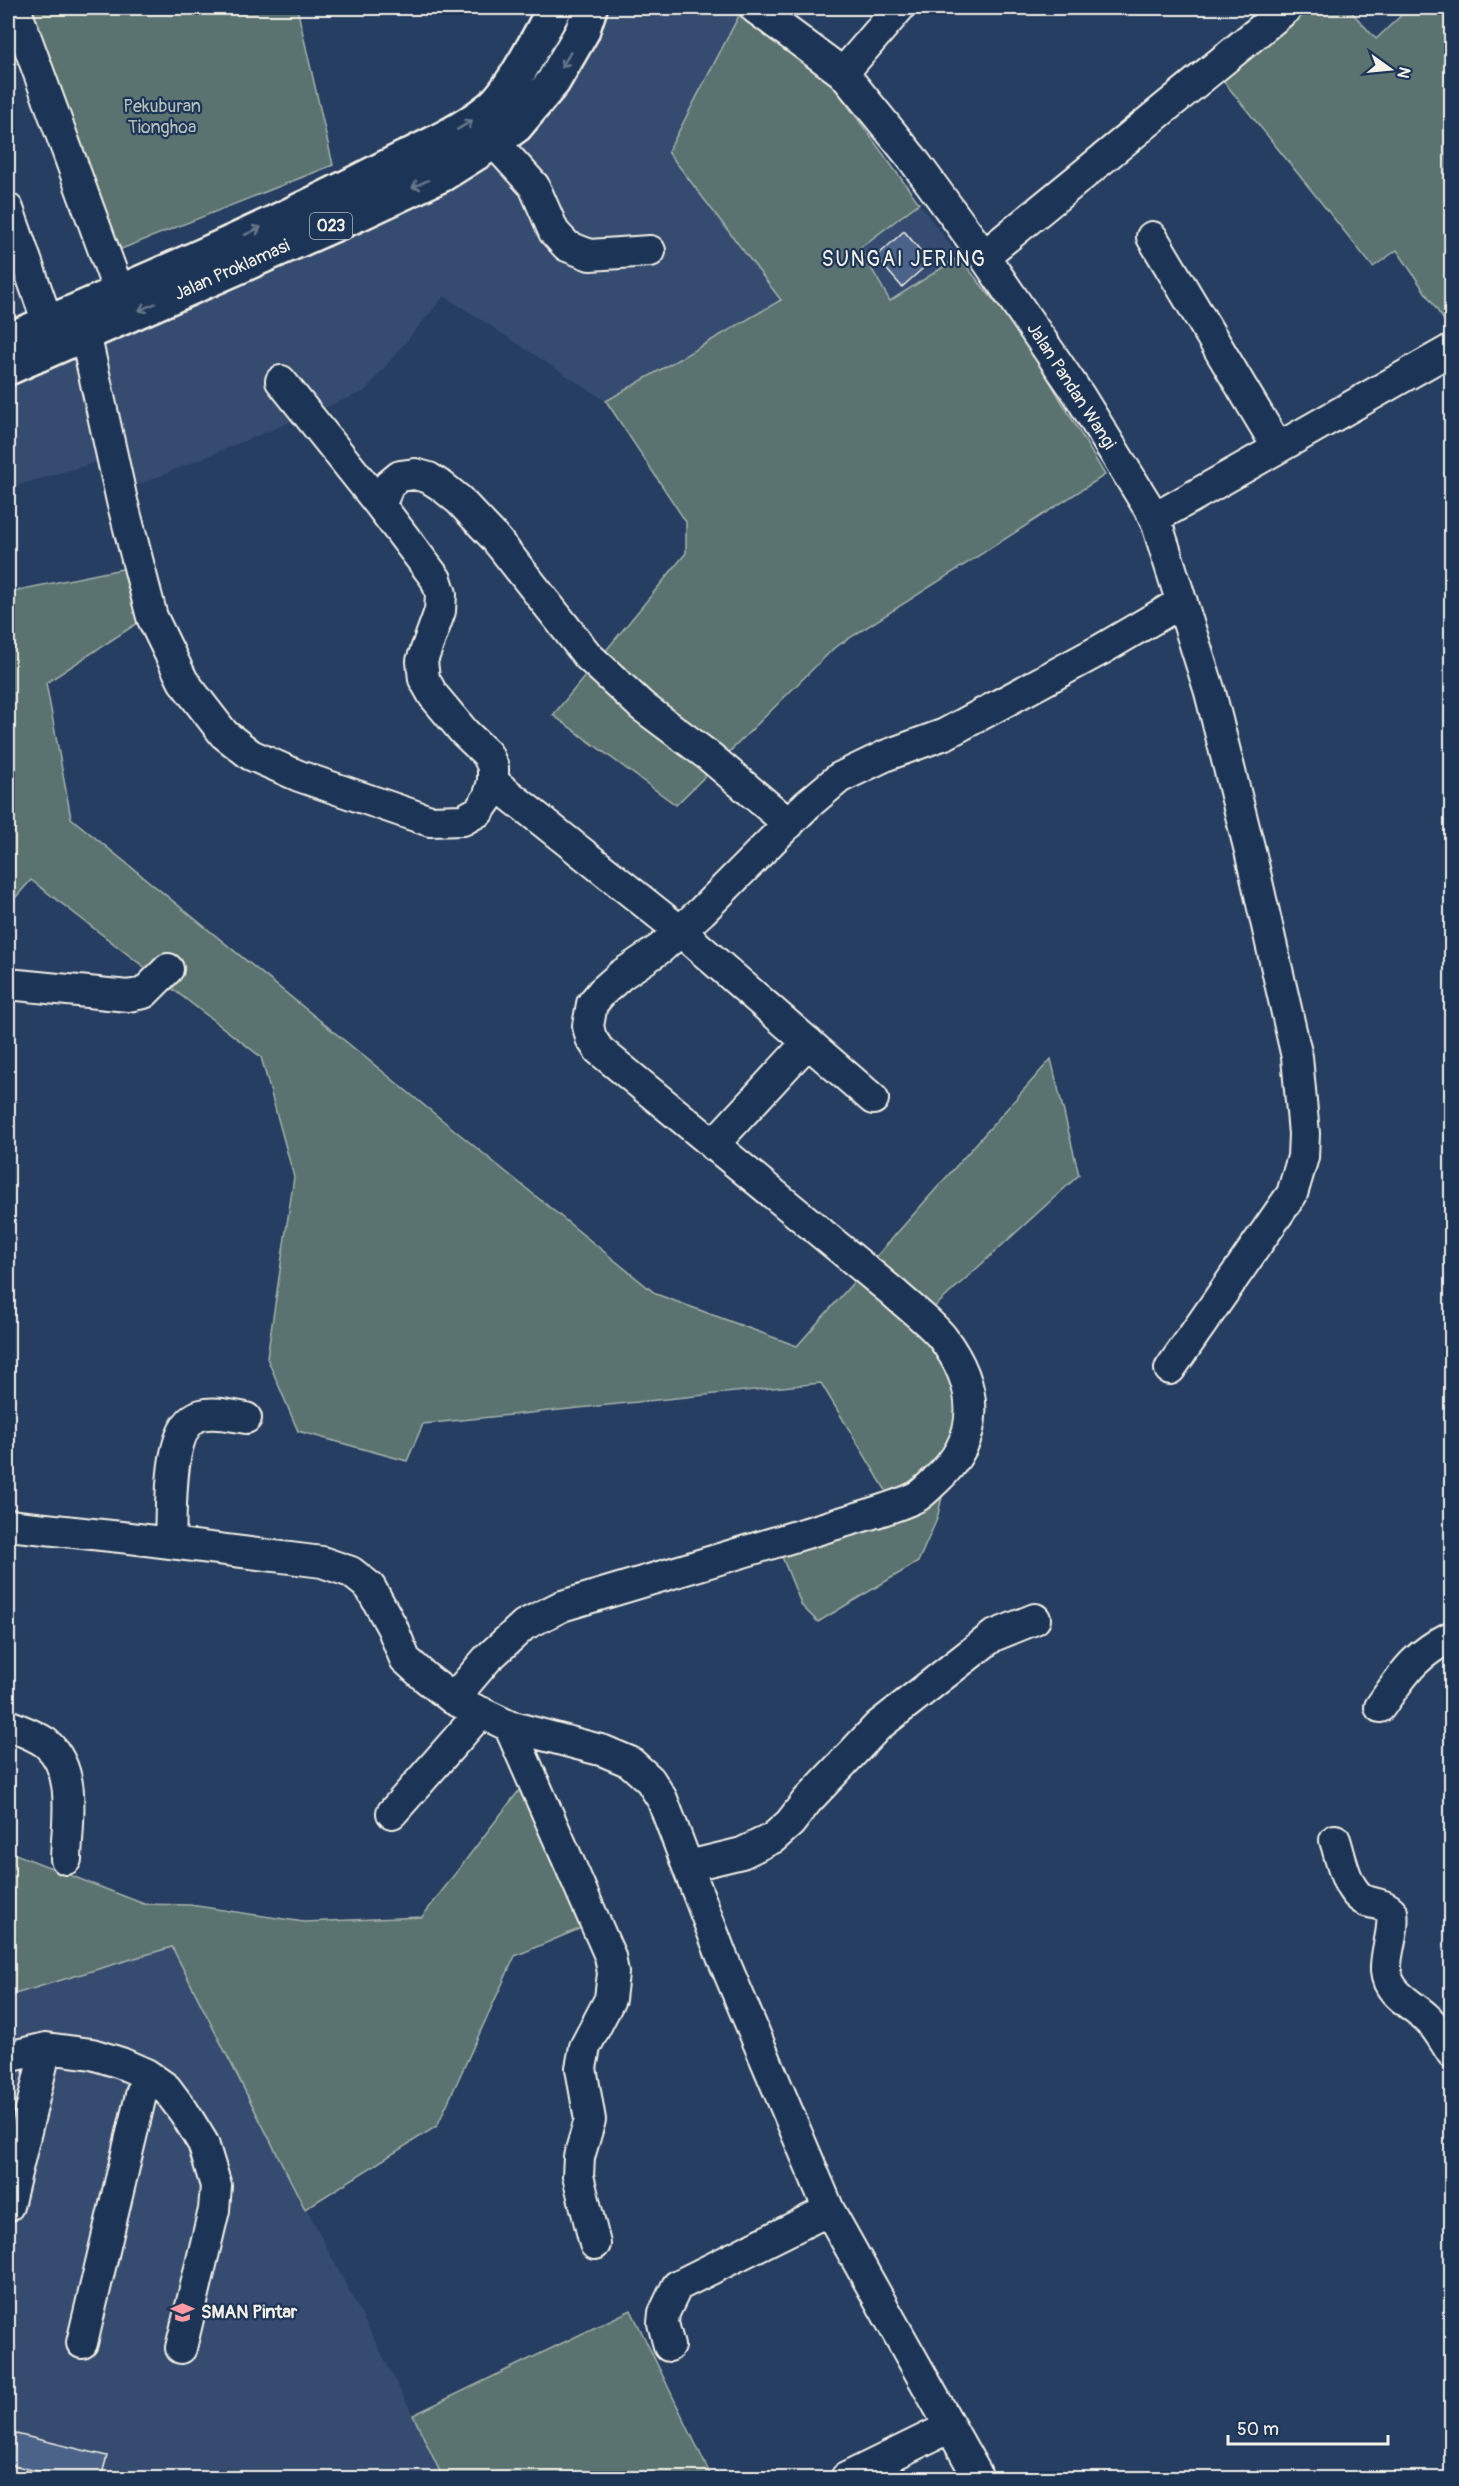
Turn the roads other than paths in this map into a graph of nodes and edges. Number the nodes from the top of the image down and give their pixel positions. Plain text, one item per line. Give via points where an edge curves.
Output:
1 (15, 8) edge
2 (555, 8) edge
3 (590, 8) edge
4 (754, 8) edge
5 (899, 8) edge
6 (1287, 8) edge
7 (843, 73) junction
8 (494, 142) junction
9 (8, 209) edge
10 (1152, 237) dead end
11 (650, 251) dead end
12 (984, 256) junction
13 (227, 258) junction
14 (119, 292) junction
15 (48, 323) junction
16 (85, 333) junction
17 (8, 340) edge
18 (1452, 349) edge
19 (8, 368) edge
20 (281, 381) dead end
21 (1278, 448) junction
22 (380, 505) junction
23 (1155, 518) junction
24 (1182, 602) junction
25 (493, 782) junction
26 (789, 824) junction
27 (680, 931) junction
28 (168, 969) dead end
29 (8, 984) edge
30 (808, 1042) junction
31 (873, 1099) dead end
32 (713, 1145) junction
33 (1170, 1369) dead end
34 (246, 1419) dead end
35 (8, 1525) edge
36 (170, 1543) junction
37 (1035, 1619) dead end
38 (1452, 1636) edge
39 (453, 1698) junction
40 (1380, 1707) dead end
41 (481, 1712) junction
42 (8, 1725) edge
43 (509, 1726) junction
44 (392, 1813) dead end
45 (1335, 1840) dead end
46 (66, 1859) dead end
47 (688, 1866) junction
48 (46, 2048) junction
49 (1452, 2053) edge
50 (8, 2057) edge
51 (147, 2074) junction
52 (8, 2206) edge
53 (829, 2210) junction
54 (595, 2244) dead end
55 (82, 2343) dead end
56 (669, 2346) dead end
57 (181, 2348) dead end
58 (950, 2427) junction
59 (976, 2474) dead end
60 (846, 2478) edge

1 - 14 street
13 -> 2 highway, Jalan Proklamasi / 023 via 490,109 516,76
3 -> 8 highway, Jalan Proklamasi / 023 via 582,32 553,82 516,126
4 - 7 street, Jalan Pandan Wangi
5 - 7 street
6 - 12 street
7 - 12 street, Jalan Pandan Wangi
8 - 11 street via 534,186 554,232 567,246 590,255
8 -> 13 highway, Jalan Proklamasi / 023 via 443,174
9 - 15 street
10 - 21 street
12 - 23 street, Jalan Pandan Wangi via 1079,395
13 - 14 highway, Jalan Proklamasi / 023
13 -> 16 highway, Jalan Proklamasi / 023
14 - 15 highway, Jalan Proklamasi / 023
15 - 17 highway, Jalan Proklamasi / 023
16 - 19 highway, Jalan Proklamasi / 023
16 - 25 street via 152,616 183,681 224,734 251,755 299,776 429,821 463,820 479,811
18 - 21 street
20 - 22 street
21 - 23 street
22 - 25 street via 436,579 441,594 440,611 422,661 424,679 464,732 487,754 493,767
22 - 26 street via 389,485 400,476 416,474 443,487 495,537 588,656 643,707
23 - 24 street, Jalan Pandan Wangi
24 - 26 street via 945,734 887,755 840,778
24 - 33 street, Jalan Pandan Wangi via 1210,692 1253,862 1297,1057 1304,1134 1303,1157 1292,1194
25 - 27 street
26 - 27 street
27 - 30 street
27 - 32 street via 602,992 592,1004 588,1026 598,1050
28 - 29 street via 144,993 128,996
30 - 31 street
30 - 32 street
32 - 39 street via 941,1335 963,1371 971,1402 960,1453 918,1496 870,1514 562,1606 524,1625
34 - 36 street via 210,1413 190,1419 182,1430 173,1473
35 - 36 street
36 - 39 street via 322,1562 351,1572 370,1587 405,1659
37 - 47 street via 993,1636 878,1726 773,1838 742,1853
38 - 40 street via 1428,1648 1410,1665
39 - 41 street
41 - 43 street
41 - 44 street
42 - 46 street via 45,1742 66,1772
43 - 47 street via 604,1751 630,1762 650,1780 662,1799
43 - 54 street via 610,1956 613,1972 610,1998 585,2047 581,2068 590,2120 579,2157 578,2176
45 - 49 street via 1356,1894 1387,1906 1392,1912 1386,1971 1395,1992 1426,2017
47 - 53 street
48 - 50 street
48 - 51 street via 92,2054
48 - 52 street
51 - 55 street
51 - 57 street via 166,2088 184,2112 203,2143 216,2186 214,2210
53 - 56 street via 677,2286 664,2313
53 - 58 street
58 - 59 street
58 - 60 street

